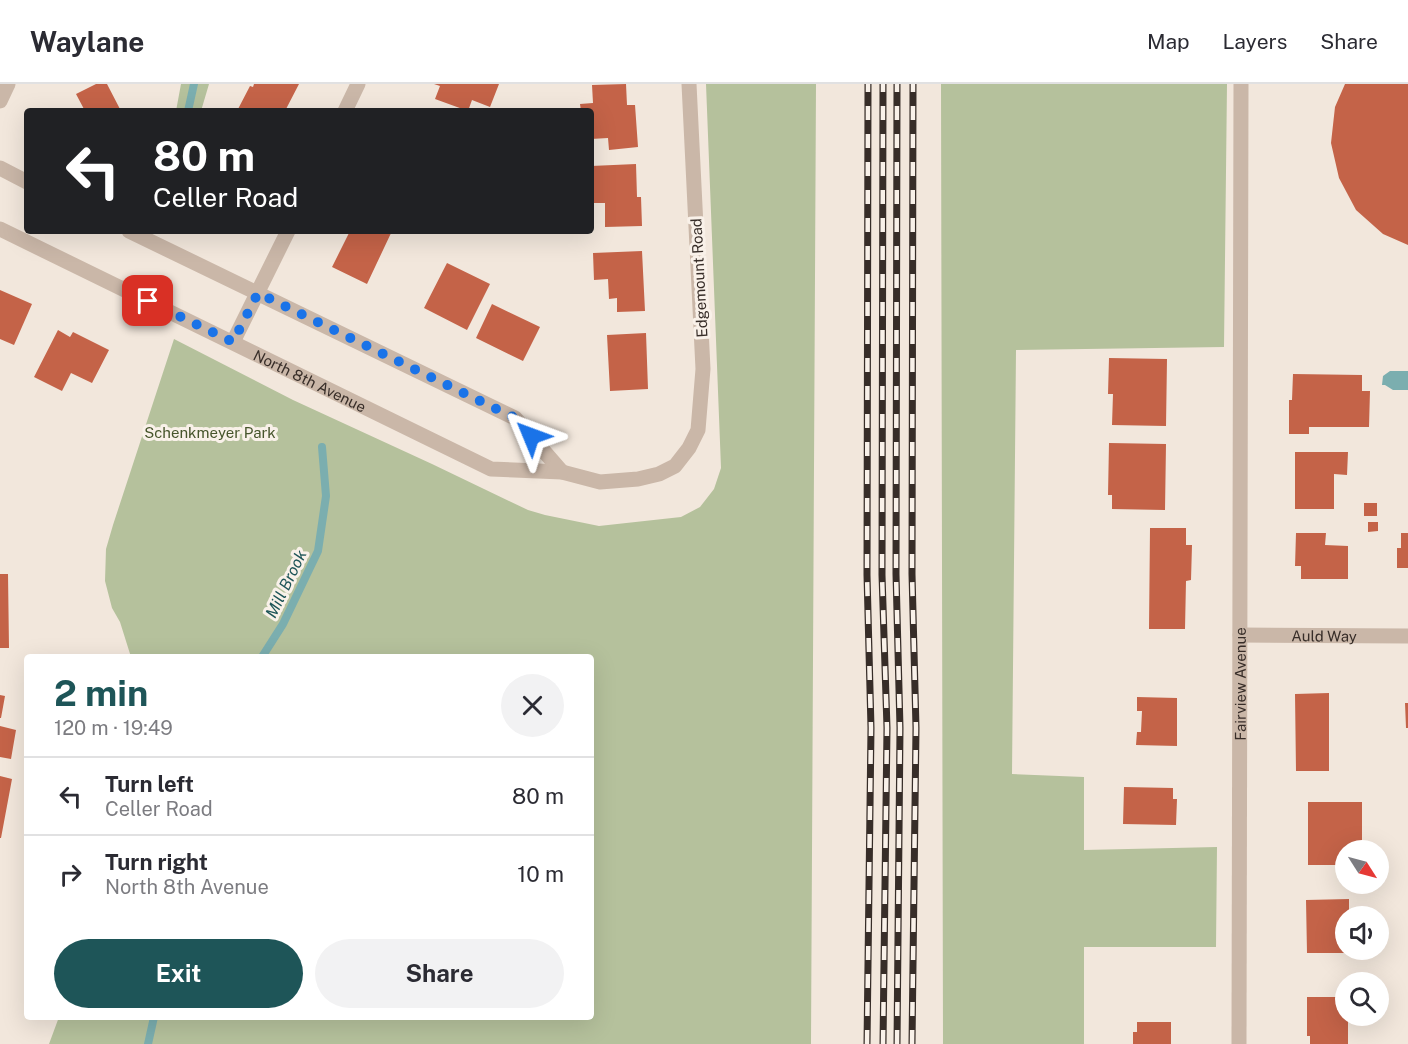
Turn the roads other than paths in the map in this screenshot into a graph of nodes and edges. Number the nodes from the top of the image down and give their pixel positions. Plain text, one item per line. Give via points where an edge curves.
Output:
1 (8, 84) edge
2 (358, 84) edge
3 (689, 84) edge
4 (1241, 84) edge
5 (0, 101) edge
6 (346, 108) edge
7 (0, 168) edge
8 (24, 180) edge
9 (0, 229) edge
10 (135, 234) edge
11 (287, 234) edge
12 (258, 293) junction
13 (233, 342) junction
14 (675, 466) joint
15 (562, 472) junction
16 (1240, 635) junction
17 (1408, 636) edge
18 (1239, 1044) edge

1 - 5 street
2 - 6 street
3 - 14 street, Edgemount Road via 704,369 698,430
4 - 16 street, Fairview Avenue
7 - 8 street
9 - 13 street, North 8th Avenue
10 - 12 street
11 - 12 street
12 - 13 street
12 - 15 street via 515,418
13 - 15 street, North 8th Avenue via 491,469
14 - 15 street, North 8th Avenue via 639,479 600,482
16 - 17 street, Auld Way
16 - 18 street, Fairview Avenue

